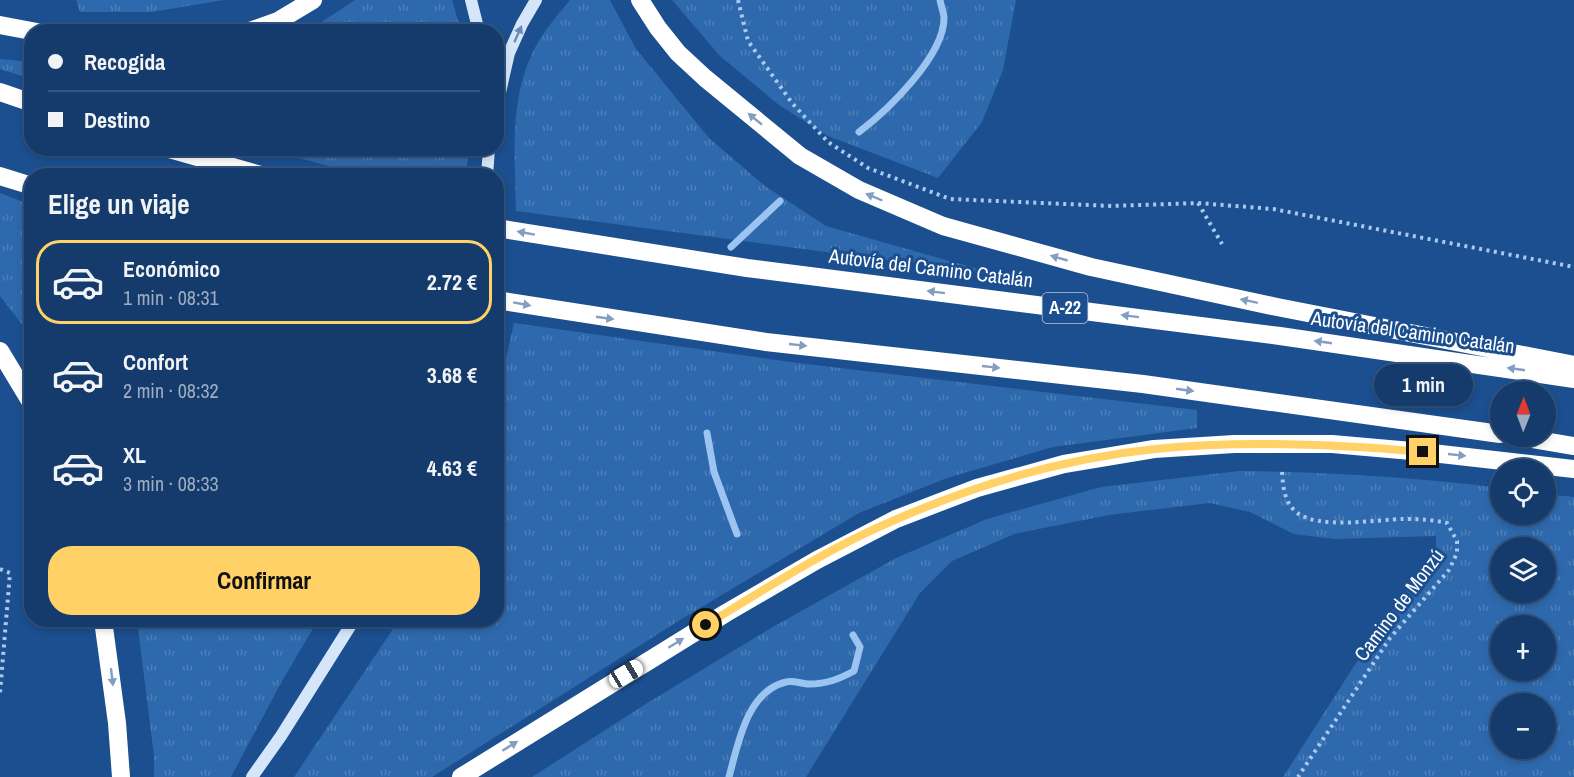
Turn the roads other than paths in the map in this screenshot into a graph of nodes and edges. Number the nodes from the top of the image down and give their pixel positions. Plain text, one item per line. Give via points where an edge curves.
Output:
1 (313, 0) edge
2 (471, 0) edge
3 (536, 0) edge
4 (640, 0) edge
5 (270, 24) edge
6 (477, 24) edge
7 (0, 25) edge
8 (24, 30) edge
9 (504, 75) edge
10 (0, 92) edge
11 (24, 100) edge
12 (194, 156) edge
13 (236, 168) edge
14 (0, 176) edge
15 (24, 184) edge
16 (504, 229) edge
17 (504, 301) edge
18 (0, 351) edge
19 (1574, 365) edge
20 (1574, 378) edge
21 (24, 391) edge
22 (1490, 433) edge
23 (1556, 443) edge
24 (1574, 446) edge
25 (1574, 469) edge
26 (104, 627) edge
27 (350, 627) edge
28 (281, 736) junction
29 (121, 777) edge
30 (252, 777) edge
31 (264, 777) edge
32 (461, 777) edge

1 - 5 highway
2 - 6 main road
9 -> 3 main road via 509,53
19 -> 4 highway via 1091,267 943,226 859,190 800,156 678,53
7 - 8 highway
10 - 11 highway
12 - 13 highway
14 - 15 highway
20 -> 16 highway, Autovía del Camino Catalán / A-22 via 747,268
17 -> 22 highway via 766,342 1143,384
18 - 21 highway
23 - 24 highway
32 -> 25 highway via 817,560 896,519 977,488 1064,464 1154,449 1234,444 1321,444
26 -> 29 highway
27 - 28 main road
28 - 30 main road
28 - 31 main road

